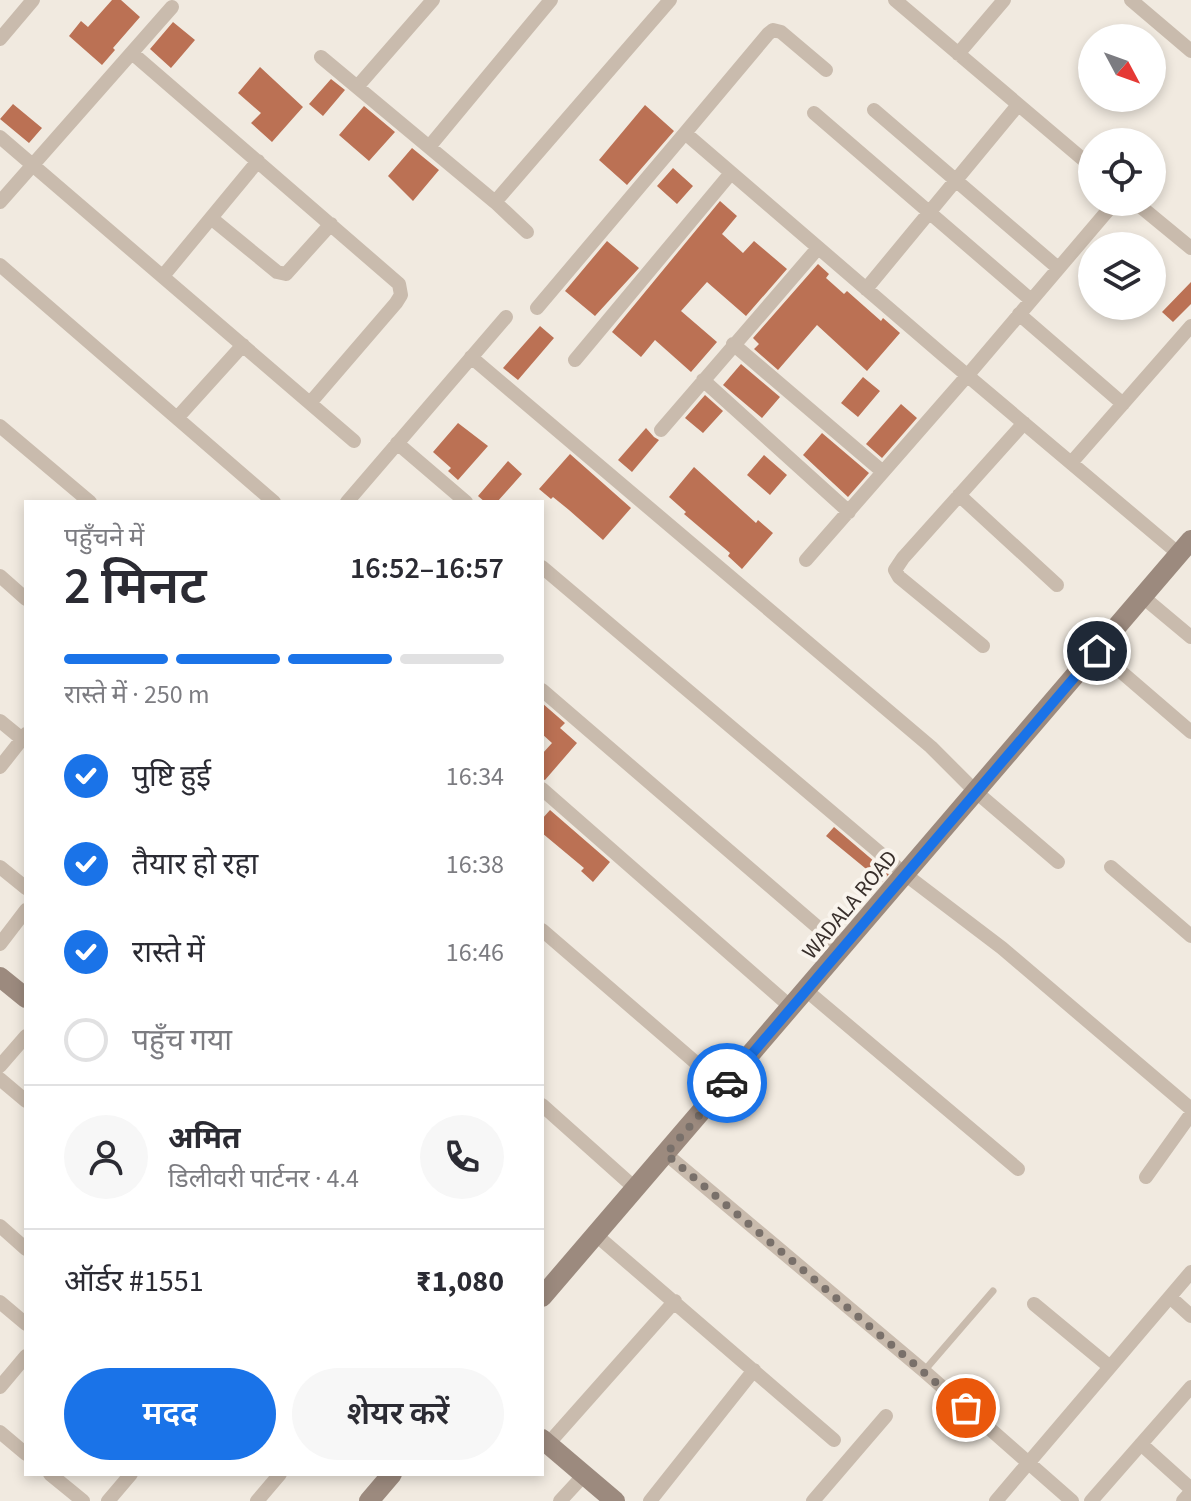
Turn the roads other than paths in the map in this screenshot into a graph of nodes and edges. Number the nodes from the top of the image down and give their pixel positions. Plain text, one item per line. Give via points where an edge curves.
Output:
1 (33, 0) edge
2 (433, 0) edge
3 (551, 0) edge
4 (670, 0) edge
5 (895, 0) edge
6 (1004, 0) edge
7 (1131, 0) edge
8 (172, 7) dead end
9 (0, 39) edge
10 (1191, 51) edge
11 (132, 53) junction
12 (958, 54) junction
13 (321, 57) dead end
14 (826, 70) dead end
15 (357, 87) junction
16 (1018, 105) junction
17 (874, 110) dead end
18 (814, 113) dead end
19 (685, 133) junction
20 (0, 137) edge
21 (429, 147) junction
22 (1078, 155) edge
23 (258, 161) junction
24 (33, 164) junction
25 (731, 173) junction
26 (956, 181) junction
27 (0, 202) edge
28 (495, 202) junction
29 (930, 212) junction
30 (1103, 216) edge
31 (1152, 216) edge
32 (211, 218) junction
33 (331, 224) junction
34 (527, 232) dead end
35 (818, 248) junction
36 (1191, 248) edge
37 (0, 265) edge
38 (1058, 268) junction
39 (163, 276) junction
40 (866, 289) junction
41 (1031, 300) junction
42 (537, 308) dead end
43 (1019, 314) junction
44 (506, 317) dead end
45 (1191, 326) edge
46 (733, 344) junction
47 (243, 345) junction
48 (471, 357) junction
49 (575, 360) dead end
50 (967, 376) junction
51 (703, 380) junction
52 (310, 403) junction
53 (1123, 404) junction
54 (177, 418) junction
55 (1024, 423) junction
56 (0, 426) edge
57 (661, 430) dead end
58 (354, 441) dead end
59 (397, 443) junction
60 (1071, 463) junction
61 (883, 472) junction
62 (959, 495) junction
63 (88, 500) edge
64 (272, 500) edge
65 (349, 500) edge
66 (464, 500) edge
67 (849, 512) junction
68 (1185, 547) edge
69 (806, 560) dead end
70 (544, 569) edge
71 (0, 576) edge
72 (1057, 585) dead end
73 (24, 597) edge
74 (1143, 597) junction
75 (1191, 637) edge
76 (983, 646) dead end
77 (1097, 651) junction
78 (544, 692) edge
79 (0, 721) edge
80 (1191, 732) edge
81 (24, 737) edge
82 (0, 767) edge
83 (544, 791) edge
84 (975, 791) junction
85 (1058, 862) dead end
86 (0, 867) edge
87 (1111, 867) dead end
88 (906, 875) junction
89 (24, 886) edge
90 (24, 913) edge
91 (544, 932) edge
92 (1191, 936) edge
93 (0, 944) edge
94 (843, 949) junction
95 (0, 977) edge
96 (807, 991) junction
97 (24, 996) edge
98 (792, 1008) junction
99 (24, 1038) edge
100 (0, 1066) edge
101 (0, 1079) edge
102 (724, 1087) junction
103 (24, 1099) edge
104 (544, 1107) edge
105 (1191, 1112) edge
106 (666, 1154) junction
107 (1018, 1169) dead end
108 (1146, 1177) dead end
109 (636, 1189) junction
110 (0, 1226) edge
111 (596, 1235) junction
112 (24, 1247) edge
113 (1191, 1272) edge
114 (993, 1291) dead end
115 (544, 1294) edge
116 (1170, 1297) junction
117 (675, 1301) junction
118 (0, 1302) edge
119 (1034, 1304) dead end
120 (1191, 1316) edge
121 (24, 1322) edge
122 (24, 1358) edge
123 (1110, 1367) junction
124 (754, 1370) junction
125 (924, 1371) junction
126 (0, 1387) edge
127 (1191, 1387) edge
128 (886, 1416) dead end
129 (0, 1432) edge
130 (834, 1440) dead end
131 (545, 1441) edge
132 (1141, 1444) junction
133 (24, 1452) edge
134 (1029, 1463) junction
135 (584, 1475) junction
136 (52, 1476) edge
137 (129, 1476) edge
138 (278, 1476) edge
139 (390, 1476) edge
140 (1191, 1491) edge
141 (83, 1501) edge
142 (108, 1501) edge
143 (257, 1501) edge
144 (369, 1501) edge
145 (560, 1501) edge
146 (615, 1501) edge
147 (650, 1501) edge
148 (813, 1501) edge
149 (996, 1501) edge
150 (1072, 1501) edge
151 (1091, 1501) edge
152 (1183, 1501) edge

1 - 9 street
2 - 15 street
3 - 21 street
4 - 28 street
5 - 12 street
6 - 12 street
7 - 10 street
8 - 11 street
11 - 23 street
11 - 24 street
12 - 16 street
13 - 15 street
14 - 19 street via 773,30
15 - 21 street
16 - 22 street
16 - 26 street
17 - 26 street
18 - 29 street
19 - 25 street
19 - 42 street
20 - 24 street
21 - 28 street
23 - 32 street
23 - 33 street
24 - 27 street
24 - 39 street
25 - 35 street
25 - 49 street
26 - 29 street
26 - 38 street
28 - 34 street
29 - 40 street
29 - 41 street
30 - 38 street
31 - 36 street
32 - 33 street via 286,274
32 - 39 street
33 - 52 street via 399,284 401,295
35 - 40 street
35 - 46 street
37 - 54 street
38 - 41 street
39 - 47 street
40 - 50 street
41 - 43 street
43 - 50 street
43 - 53 street
44 - 48 street
45 - 53 street
46 - 51 street
46 - 61 street
47 - 52 street
47 - 54 street
48 - 59 street
48 - 84 street via 931,747
50 - 55 street
50 - 61 street
51 - 57 street
51 - 67 street
52 - 58 street
53 - 60 street
54 - 64 street
55 - 60 street
55 - 62 street
56 - 63 street
59 - 65 street
59 - 66 street
60 - 68 street
61 - 67 street
62 - 72 street
62 - 76 street via 895,570
67 - 69 street
68 - 74 street, WADALA ROAD
70 - 88 street
71 - 73 street
74 - 75 street
74 - 77 street, WADALA ROAD
77 - 80 street
77 - 84 street, WADALA ROAD
78 - 94 street
79 - 81 street
81 - 82 street
83 - 98 street
84 - 85 street
84 - 88 street, WADALA ROAD
86 - 89 street
87 - 92 street
88 - 94 street, WADALA ROAD
88 - 105 street via 1002,948
90 - 93 street
91 - 102 street
94 - 96 street, WADALA ROAD
95 - 97 street
96 - 98 street, WADALA ROAD
96 - 107 street
98 - 102 street, WADALA ROAD
99 - 100 street
101 - 103 street
102 - 106 street, WADALA ROAD
104 - 109 street
105 - 108 street
106 - 109 street, WADALA ROAD
106 - 125 street
109 - 111 street, WADALA ROAD
110 - 112 street
111 - 115 street, WADALA ROAD
111 - 117 street
113 - 116 street
114 - 125 lane
116 - 120 street
116 - 123 street
117 - 124 street
117 - 131 street
118 - 121 street
119 - 123 street
122 - 126 street
123 - 134 street
124 - 130 street
124 - 147 street
125 - 134 street
127 - 132 street
128 - 148 street
129 - 133 street
131 - 135 street
132 - 140 street
132 - 151 street
134 - 149 street
134 - 150 street
135 - 145 street
135 - 146 street
136 - 141 street
137 - 142 street
138 - 143 street
139 - 144 street
140 - 152 street

